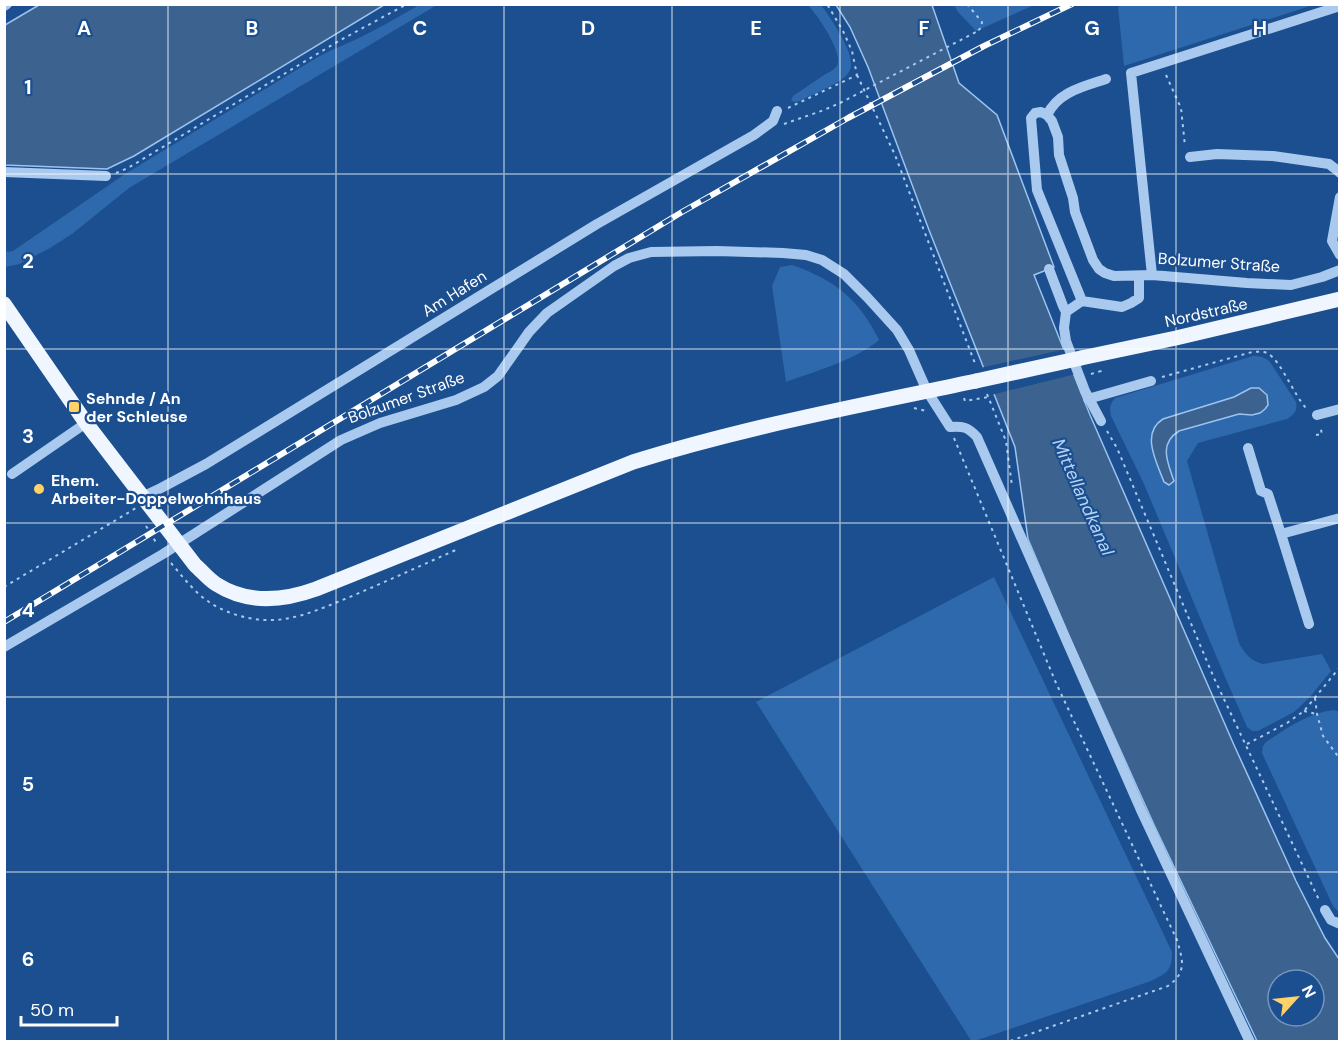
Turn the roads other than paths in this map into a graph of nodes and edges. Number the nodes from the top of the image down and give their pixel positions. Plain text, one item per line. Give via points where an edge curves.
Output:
1 (1340, 6) edge
2 (1106, 79) dead end
3 (777, 111) road end
4 (1047, 115) junction
5 (1190, 157) road end
6 (4, 172) edge
7 (1340, 173) edge
8 (106, 176) road end
9 (1340, 197) edge
10 (1340, 255) edge
11 (1049, 269) dead end
12 (1340, 270) edge
13 (1142, 276) junction
14 (1340, 299) edge
15 (1082, 301) junction
16 (4, 304) edge
17 (1066, 312) junction
18 (1151, 381) road end
19 (927, 391) junction
20 (1088, 399) junction
21 (1340, 409) edge
22 (1317, 415) road end
23 (1101, 421) road end
24 (86, 423) junction
25 (1248, 448) dead end
26 (12, 474) dead end
27 (144, 500) junction
28 (1340, 518) edge
29 (1281, 534) junction
30 (178, 544) junction
31 (1309, 624) dead end
32 (4, 647) edge
33 (1325, 910) road end
34 (1340, 924) edge
35 (1250, 1041) edge

1 - 13 street via 1131,73
2 - 4 street via 1072,91 1052,104
3 - 27 street, Am Hafen via 770,124 738,144 569,241
4 - 13 street, Bolzumer Straße via 1058,137 1059,155 1075,212 1093,261 1099,269 1114,276
4 - 15 street via 1035,113 1031,118 1038,190
5 - 7 street via 1273,156 1329,164
6 - 8 street
9 - 10 street via 1332,241
11 - 17 street
12 - 13 street, Bolzumer Straße via 1291,285
13 - 15 street via 1139,298 1122,307
14 - 19 main road, Nordstraße, bridge
15 - 17 street
16 - 24 main road
17 - 20 street via 1066,341
18 - 20 street
19 - 30 main road via 731,434 633,462 297,595 266,599 232,593 195,565
19 - 30 street, Bolzumer Straße via 897,330 844,274 822,260 783,253 651,252 614,266 548,313 529,332 498,376 484,387 341,440
19 - 35 street, Bolzumer Straße via 950,427 961,426 976,437 1141,810
20 - 23 street
21 - 22 street
24 - 26 street
24 - 27 main road
25 - 29 street via 1261,491 1268,494
27 - 30 main road
28 - 29 street
29 - 31 street
30 - 32 street, Bolzumer Straße
33 - 34 street via 1331,920

